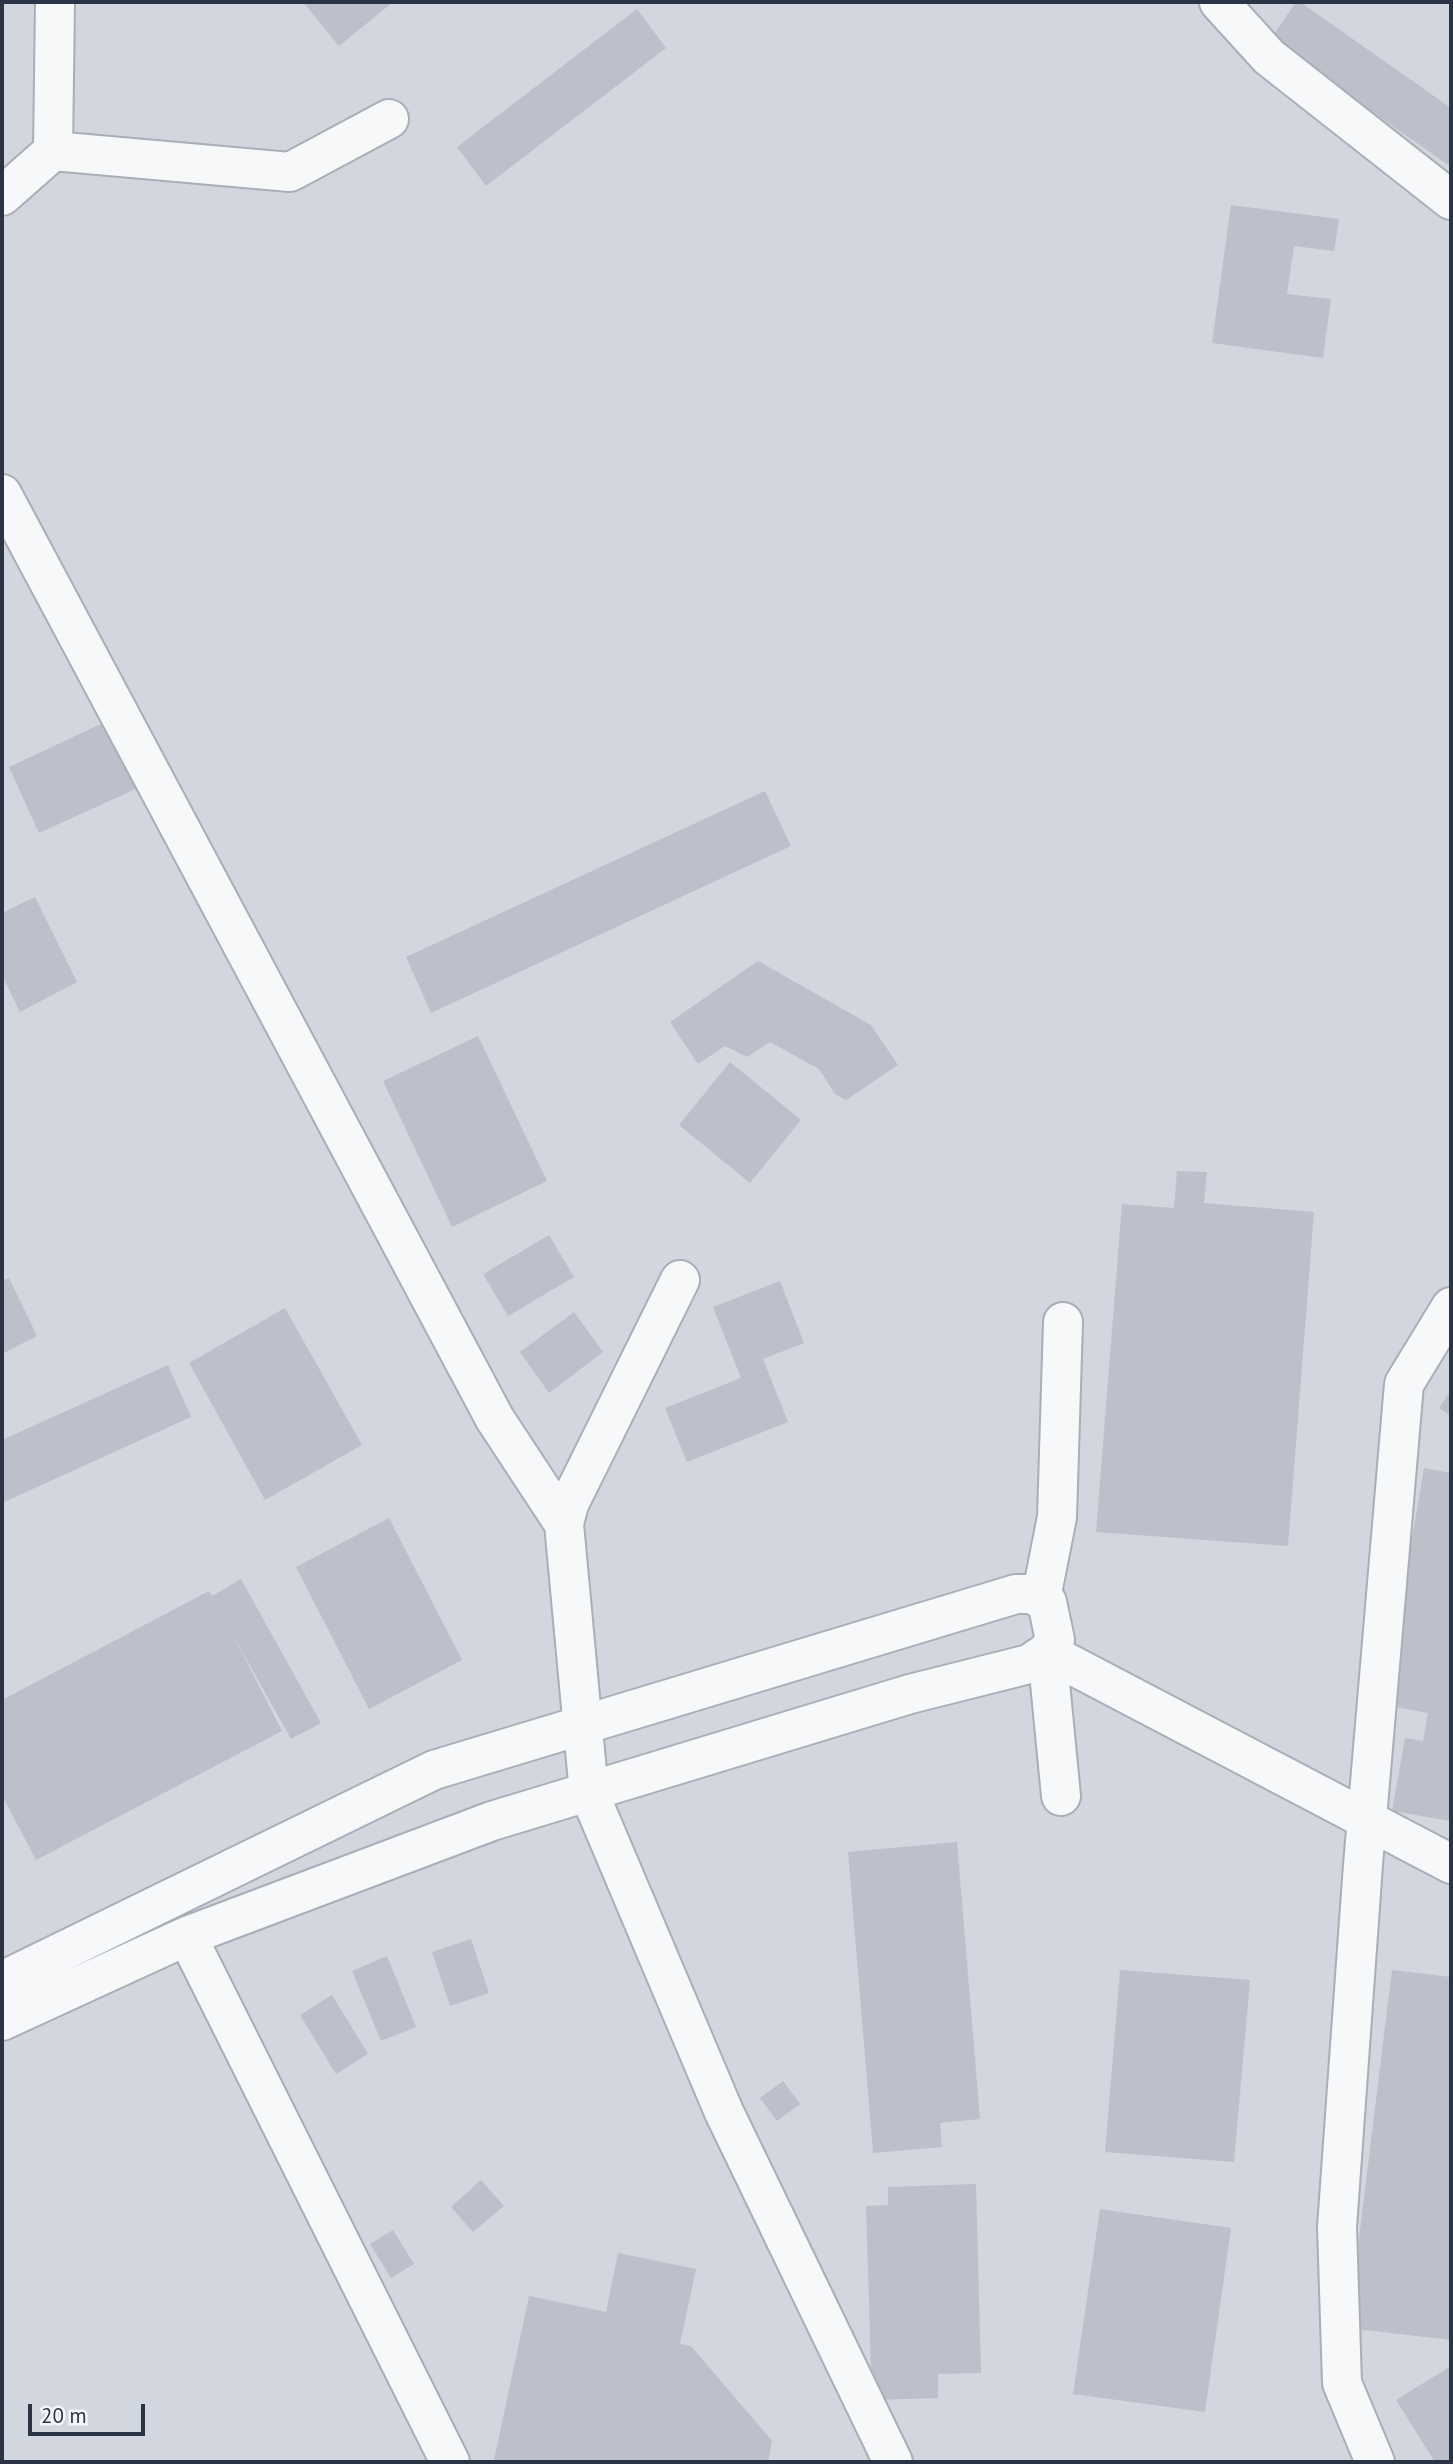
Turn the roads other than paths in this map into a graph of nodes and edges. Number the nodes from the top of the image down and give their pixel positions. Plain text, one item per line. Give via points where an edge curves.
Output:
1 (55, 2) edge
2 (1219, 2) edge
3 (389, 119) dead end
4 (53, 151) junction
5 (2, 196) edge
6 (1451, 200) edge
7 (2, 494) edge
8 (680, 1280) dead end
9 (1451, 1307) edge
10 (1063, 1322) dead end
11 (564, 1524) junction
12 (1041, 1598) junction
13 (1047, 1652) junction
14 (582, 1726) junction
15 (589, 1793) junction
16 (1061, 1796) dead end
17 (1368, 1820) junction
18 (1451, 1864) edge
19 (187, 1937) junction
20 (2, 1981) edge
21 (2, 2021) edge
22 (450, 2462) edge
23 (893, 2462) edge
24 (1375, 2462) edge

1 - 4 street
2 - 6 street via 1269,57
3 - 4 street via 290,172
4 - 5 street
7 - 11 street via 495,1419
8 - 11 street via 569,1504
9 - 17 street via 1404,1384
10 - 12 street via 1057,1517
11 - 14 street
12 - 13 street via 1047,1602 1055,1640
12 - 14 street via 1016,1594
13 - 15 street via 1029,1664 910,1694
13 - 16 street
13 - 17 street
14 - 15 street
14 - 20 street via 434,1770
15 - 19 street via 492,1821
15 - 23 street via 723,2112
17 - 18 street
17 - 24 street via 1337,2227 1342,2383
19 - 21 street
19 - 22 street

